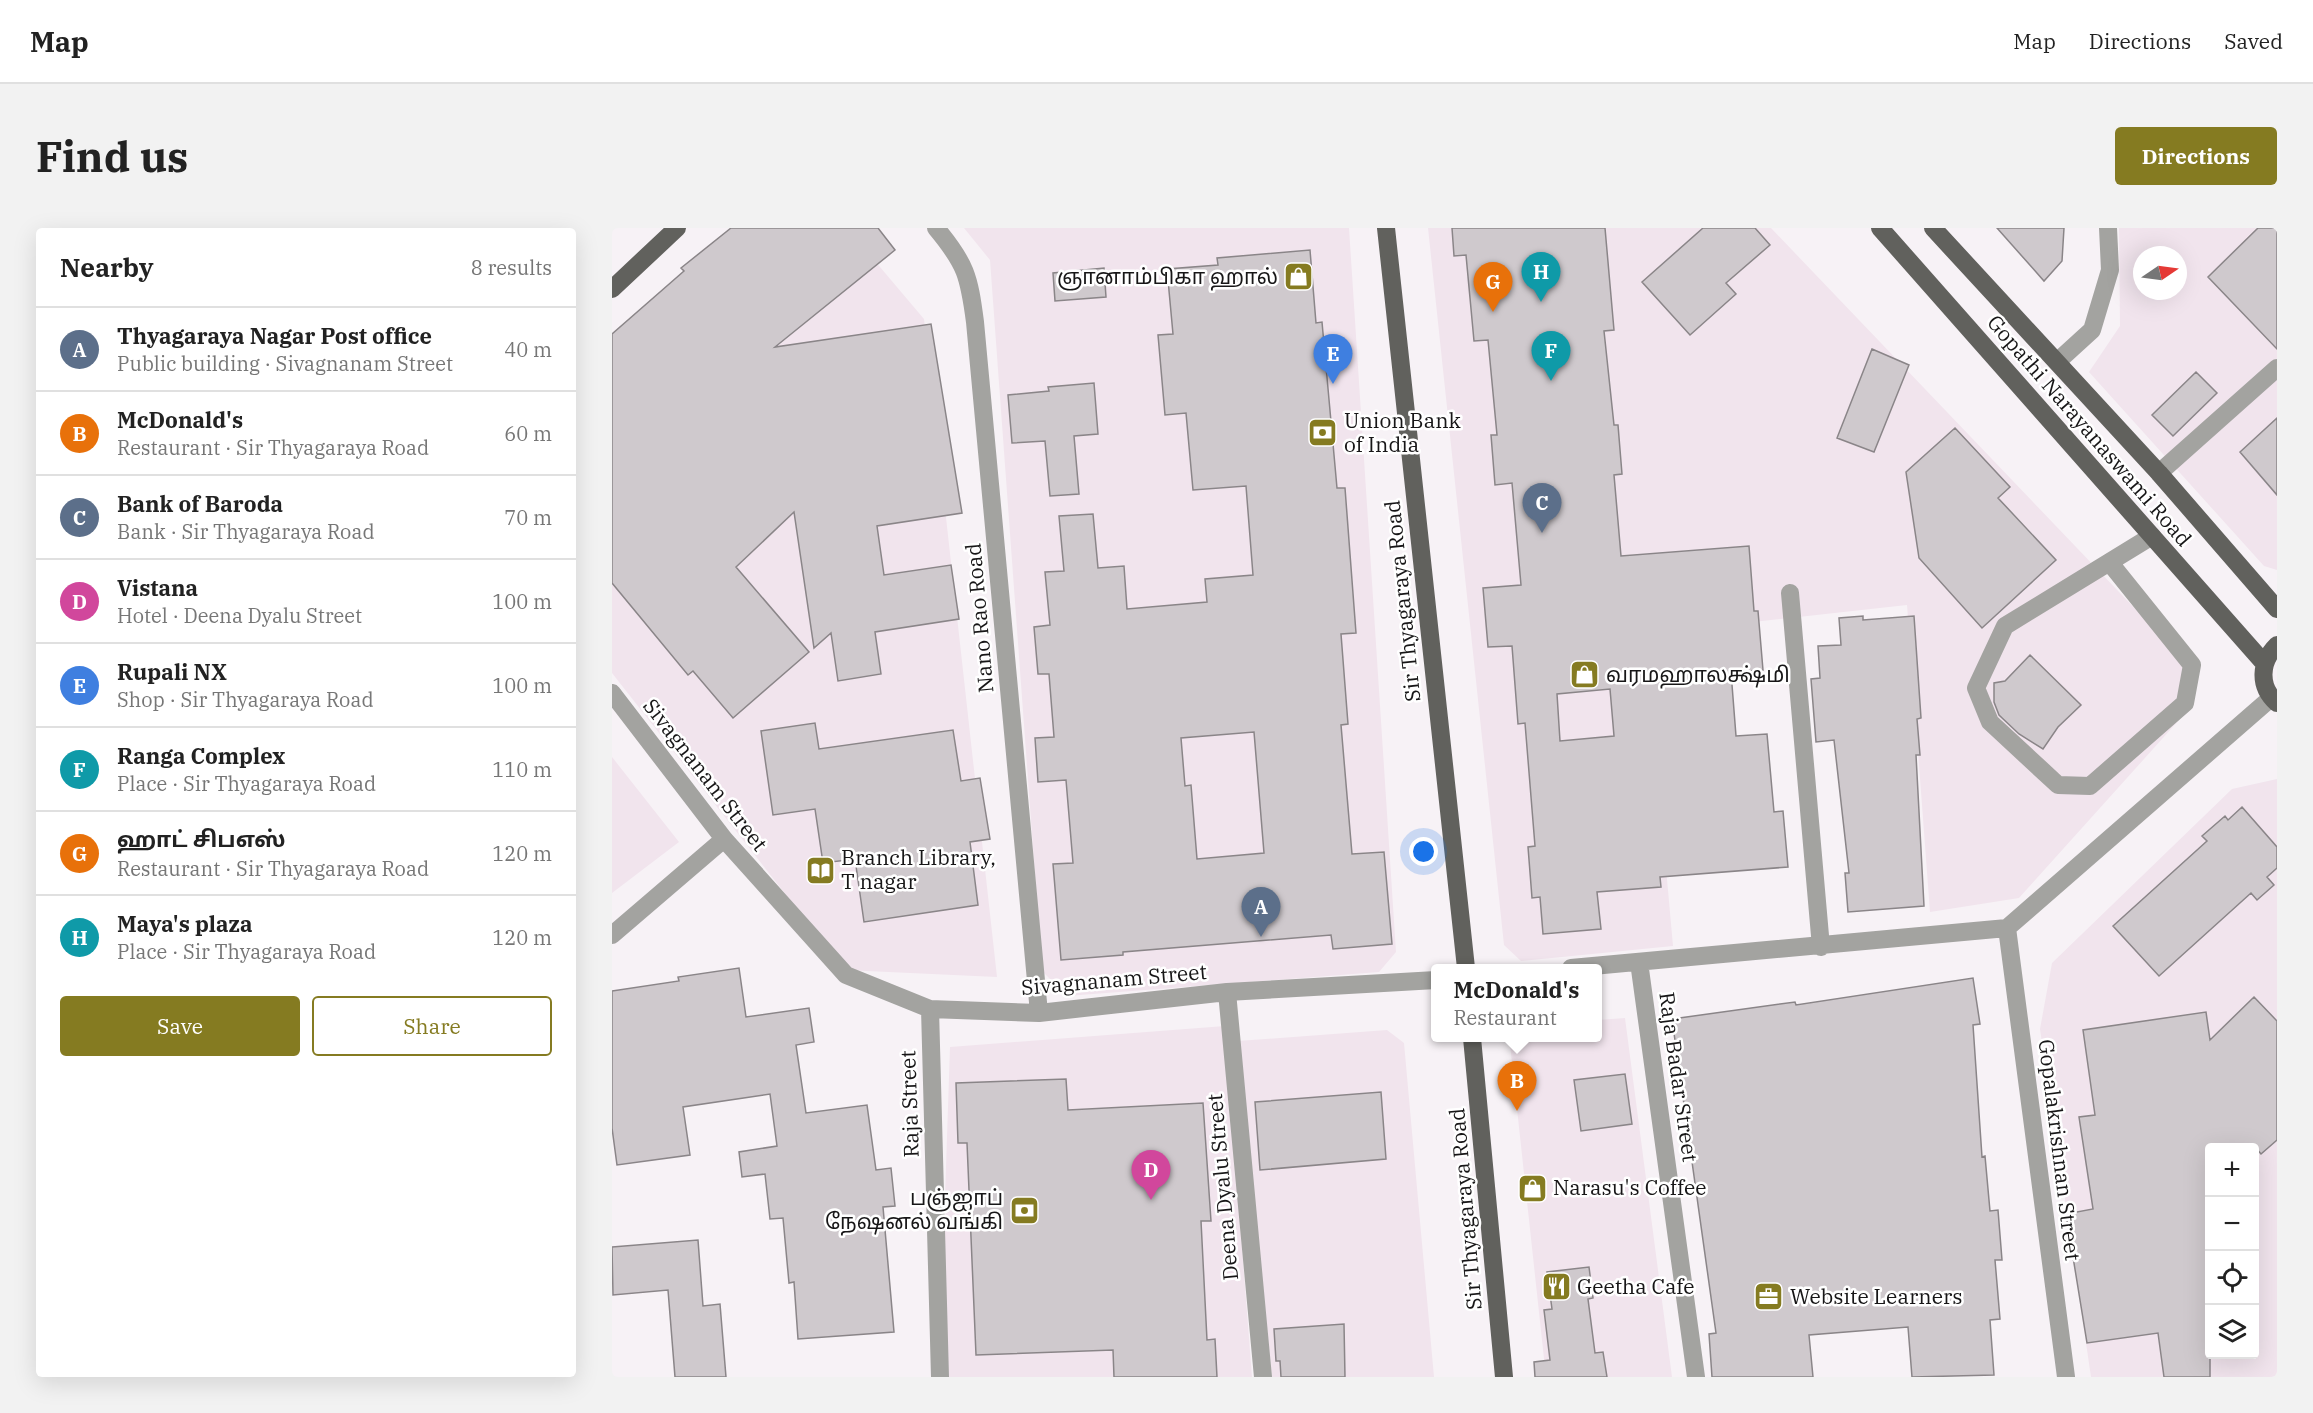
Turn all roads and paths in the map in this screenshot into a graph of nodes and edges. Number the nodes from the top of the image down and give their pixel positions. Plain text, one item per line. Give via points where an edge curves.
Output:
1 (676, 228) edge
2 (936, 228) edge
3 (1386, 228) edge
4 (1880, 228) edge
5 (1933, 228) edge
6 (2108, 228) edge
7 (612, 290) edge
8 (2058, 361) junction
9 (2277, 368) edge
10 (2159, 473) junction
11 (2152, 536) junction
12 (2110, 562) junction
13 (1790, 592) dead end
14 (2277, 609) edge
15 (2277, 645) edge
16 (2264, 663) junction
17 (612, 693) edge
18 (2274, 700) edge
19 (724, 839) junction
20 (2007, 928) junction
21 (612, 935) edge
22 (1821, 947) junction
23 (1640, 962) junction
24 (1465, 964) edge
25 (1602, 966) edge
26 (1431, 980) edge
27 (1227, 992) junction
28 (930, 1009) junction
29 (1039, 1014) junction
30 (1472, 1042) edge
31 (940, 1377) edge
32 (1263, 1377) edge
33 (1504, 1377) edge
34 (1696, 1377) edge
35 (2066, 1377) edge

1 - 7 main road
2 - 29 street, Nano Rao Road via 959,256 970,284 975,322
3 - 24 main road, Sir Thyagaraya Road
4 - 11 main road, Gopathi Narayanaswami Road
5 - 8 main road, Gopathi Narayanaswami Road
6 - 8 street via 2110,270 2092,330
8 - 10 main road, Gopathi Narayanaswami Road
9 - 10 street
10 - 14 main road, Gopathi Narayanaswami Road
11 - 12 street
11 - 16 main road, Gopathi Narayanaswami Road
12 - 12 street via 2005,626 1976,688 1990,722 2058,785 2090,786 2185,703 2192,665
13 - 22 street
15 - 16 main road
16 - 18 main road via 2263,675
17 - 19 street, Sivagnanam Street
18 - 20 street
19 - 21 street
19 - 28 street, Sivagnanam Street via 846,975
20 - 22 street
20 - 35 street, Gopalakrishnan Street
22 - 23 street
23 - 25 street
23 - 34 street, Raja Badar Street
26 - 27 street, Sivagnanam Street
27 - 29 street, Sivagnanam Street
27 - 32 street, Deena Dyalu Street
28 - 29 street, Sivagnanam Street
28 - 31 street, Raja Street
30 - 33 main road, Sir Thyagaraya Road

